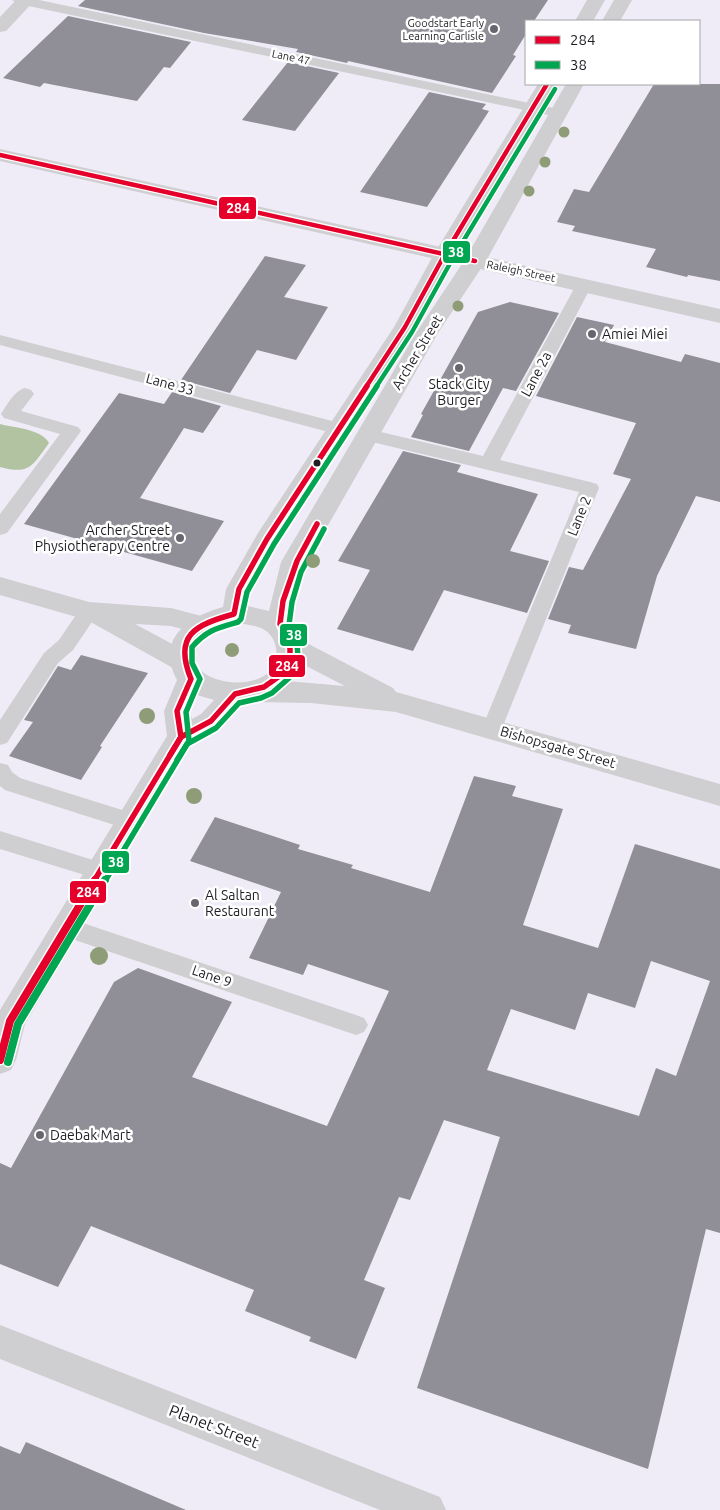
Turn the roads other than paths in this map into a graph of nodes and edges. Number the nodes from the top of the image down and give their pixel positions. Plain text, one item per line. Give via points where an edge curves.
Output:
1 (23, 0) edge
2 (596, 0) edge
3 (623, 0) edge
4 (585, 20) edge
5 (612, 20) edge
6 (0, 27) edge
7 (546, 85) edge
8 (574, 85) edge
9 (533, 108) junction
10 (558, 113) junction
11 (0, 155) edge
12 (445, 254) junction
13 (474, 261) junction
14 (584, 285) junction
15 (720, 316) edge
16 (0, 340) edge
17 (26, 394) dead end
18 (340, 429) junction
19 (368, 435) junction
20 (489, 463) junction
21 (0, 528) edge
22 (0, 586) edge
23 (89, 611) junction
24 (234, 614) junction
25 (200, 625) junction
26 (285, 637) junction
27 (66, 645) junction
28 (187, 670) junction
29 (244, 693) junction
30 (396, 702) junction
31 (492, 728) junction
32 (0, 737) edge
33 (181, 737) junction
34 (0, 761) edge
35 (0, 771) edge
36 (720, 795) edge
37 (130, 821) junction
38 (0, 840) edge
39 (101, 871) junction
40 (68, 928) junction
41 (356, 1025) dead end
42 (5, 1026) edge
43 (0, 1060) edge
44 (0, 1342) edge
45 (427, 1510) edge

1 - 6 main road
1 - 9 lane, Lane 47
2 - 4 main road
3 - 5 main road
7 - 9 main road, Archer Street
8 - 10 main road, Archer Street
9 - 10 lane, Lane 47
9 - 12 main road, Archer Street
10 - 13 main road, Archer Street
11 - 12 main road, Raleigh Street
12 - 13 main road, Raleigh Street
12 - 18 main road, Archer Street via 405,327
13 - 14 main road, Raleigh Street
13 - 19 main road, Archer Street via 427,333
14 - 15 main road, Raleigh Street
14 - 20 lane, Lane 2a
16 - 18 lane, Lane 33
17 - 21 lane via 10,414 72,431
18 - 24 main road, Archer Street via 267,539 240,589
19 - 20 lane, Lane 2
19 - 26 main road, Archer Street via 294,562 283,601
20 - 31 lane, Lane 2 via 590,488
22 - 23 main road
23 - 25 main road via 171,617
23 - 27 lane
23 - 28 main road
24 - 25 main road via 216,617
24 - 26 main road via 262,618
25 - 28 main road via 189,635 183,648
26 - 29 main road via 289,664 276,681
26 - 30 main road, Bishopsgate Street
27 - 32 lane via 51,658
27 - 34 lane via 64,663
28 - 29 main road via 205,688 219,693
28 - 33 main road via 177,711
29 - 30 main road, Bishopsgate Street via 311,693
29 - 33 main road via 211,721
30 - 31 main road, Bishopsgate Street
31 - 36 main road, Bishopsgate Street
33 - 37 main road
35 - 37 lane via 13,784
37 - 39 main road
38 - 39 lane
39 - 40 main road
40 - 41 lane, Lane 9
40 - 42 main road
42 - 43 main road
44 - 45 main road, Planet Street

